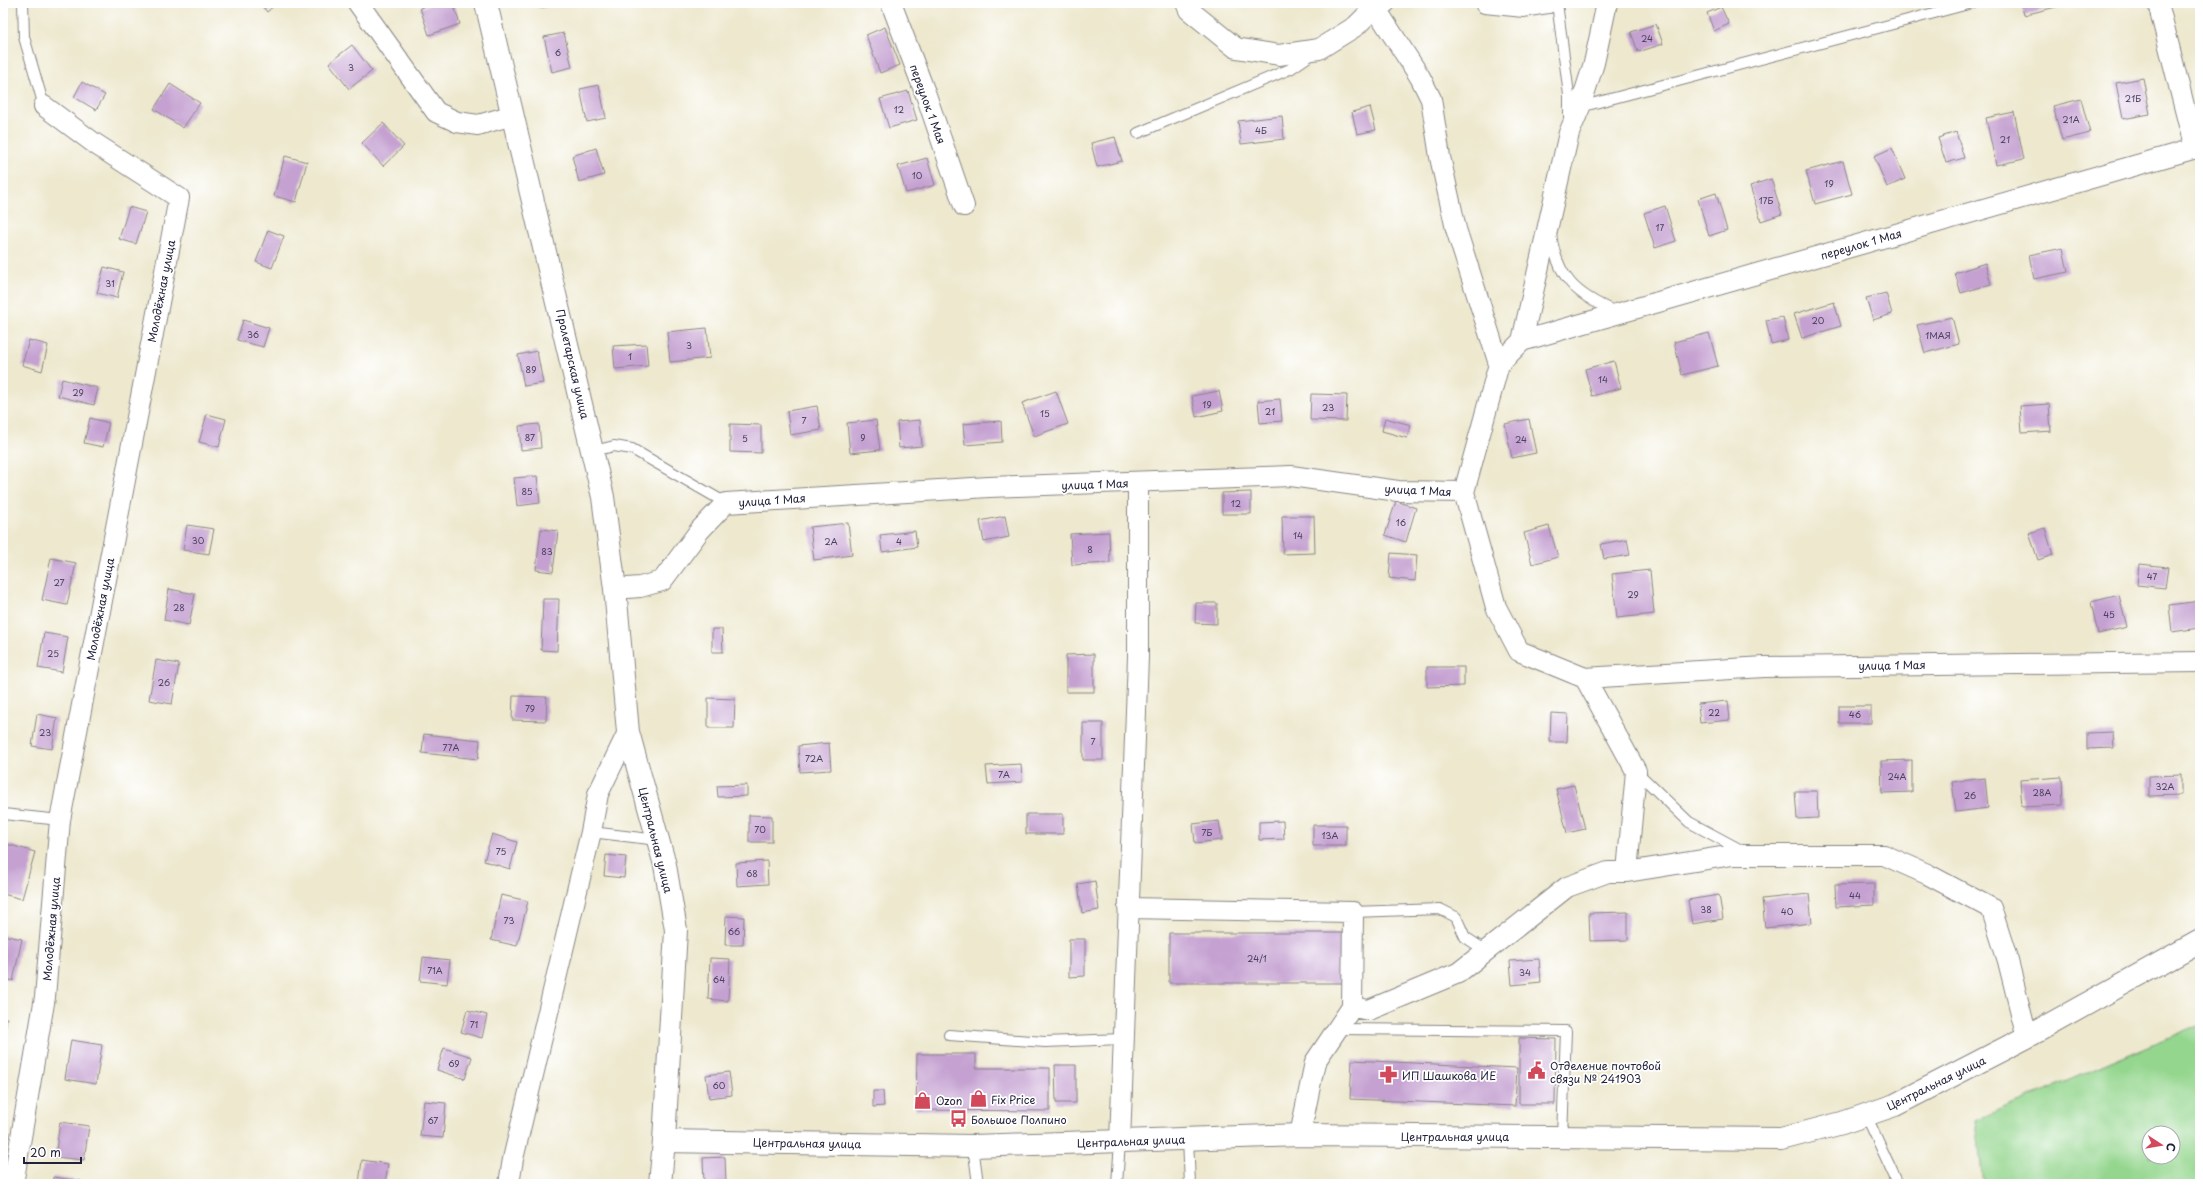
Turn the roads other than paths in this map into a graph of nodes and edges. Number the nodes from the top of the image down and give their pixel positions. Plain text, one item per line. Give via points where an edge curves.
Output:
1 (23, 3) edge
2 (358, 3) edge
3 (486, 3) edge
4 (891, 3) edge
5 (1186, 3) edge
6 (1485, 3) edge
7 (1549, 3) edge
8 (1557, 3) edge
9 (1607, 3) edge
10 (1972, 3) edge
11 (2158, 3) edge
12 (1381, 6) edge
13 (1319, 49) junction
14 (44, 106) joint
15 (1580, 107) junction
16 (513, 115) junction
17 (1138, 133) dead end
18 (1569, 133) junction
19 (2198, 148) edge
20 (964, 206) dead end
21 (1549, 222) junction
22 (1620, 313) junction
23 (1522, 341) junction
24 (1499, 364) junction
25 (594, 451) junction
26 (1138, 482) junction
27 (1464, 492) junction
28 (726, 503) junction
29 (615, 589) junction
30 (2200, 662) edge
31 (1585, 678) junction
32 (628, 732) junction
33 (1636, 770) junction
34 (3, 814) edge
35 (60, 820) junction
36 (591, 832) junction
37 (658, 840) junction
38 (1750, 855) junction
39 (1627, 872) junction
40 (1128, 908) junction
41 (1353, 912) junction
42 (2200, 941) edge
43 (1486, 951) junction
44 (1352, 1007) junction
45 (1337, 1029) junction
46 (949, 1035) dead end
47 (2027, 1037) junction
48 (1122, 1039) junction
49 (1866, 1115) junction
50 (1300, 1134) junction
51 (1562, 1137) junction
52 (1188, 1139) junction
53 (664, 1141) junction
54 (1120, 1142) junction
55 (973, 1146) junction
56 (13, 1184) edge
57 (509, 1184) edge
58 (660, 1184) edge
59 (978, 1184) edge
60 (1117, 1184) edge
61 (1190, 1184) edge
62 (1898, 1184) edge

1 - 14 lane via 24,37
2 - 16 street via 436,112 457,122 478,125
3 - 16 street, Пролетарская улица
4 - 20 street, переулок 1 Мая
5 - 13 street via 1189,10 1236,48 1279,55
6 - 7 street via 1524,7
8 - 18 lane via 1569,95
9 - 15 street via 1594,63
10 - 15 lane
11 - 19 street
12 - 13 street via 1356,26
12 - 24 street via 1431,99 1440,157 1456,229
13 - 17 lane via 1290,69
14 - 35 street, Молодёжная улица via 94,143 179,198
15 - 18 street
16 - 25 street, Пролетарская улица
18 - 21 street
19 - 22 street, переулок 1 Мая
21 - 22 lane via 1552,244 1568,282 1591,301
21 - 23 street
22 - 23 street, переулок 1 Мая
23 - 24 street
24 - 27 street
25 - 28 lane via 614,446 632,449
25 - 29 street, Пролетарская улица
26 - 27 street, улица 1 Мая via 1291,476 1398,490
26 - 28 street, улица 1 Мая via 989,487
26 - 40 street via 1138,657
27 - 31 street via 1496,607 1519,651
28 - 29 street via 700,530 662,581 640,587
29 - 32 street, Пролетарская улица
30 - 31 street, улица 1 Мая via 1764,667
31 - 33 street
32 - 36 street via 598,794
32 - 37 street, Центральная улица
33 - 38 lane via 1689,822
33 - 39 street
34 - 35 lane
35 - 56 street, Молодёжная улица via 45,997
36 - 37 lane
36 - 57 street
37 - 53 street, Центральная улица via 665,864 676,930
38 - 39 street via 1733,855
38 - 47 street via 1884,855 1927,874 1991,908 2008,961
39 - 43 street via 1608,872 1567,887
40 - 41 street
40 - 48 street
41 - 43 lane via 1440,909 1456,917 1465,937 1476,947
41 - 44 street
42 - 47 street, Центральная улица
43 - 44 street via 1451,976 1369,1010
44 - 45 street
45 - 50 street via 1315,1062
45 - 51 lane via 1566,1031
46 - 48 lane via 1046,1042
47 - 49 street, Центральная улица via 1895,1105
48 - 54 street
49 - 51 street, Центральная улица via 1842,1124 1781,1139
49 - 62 lane
50 - 51 street, Центральная улица
50 - 52 street, Центральная улица
52 - 54 street, Центральная улица
52 - 61 lane
53 - 55 street, Центральная улица
53 - 58 street, Центральная улица
54 - 55 street, Центральная улица
54 - 60 lane
55 - 59 lane

